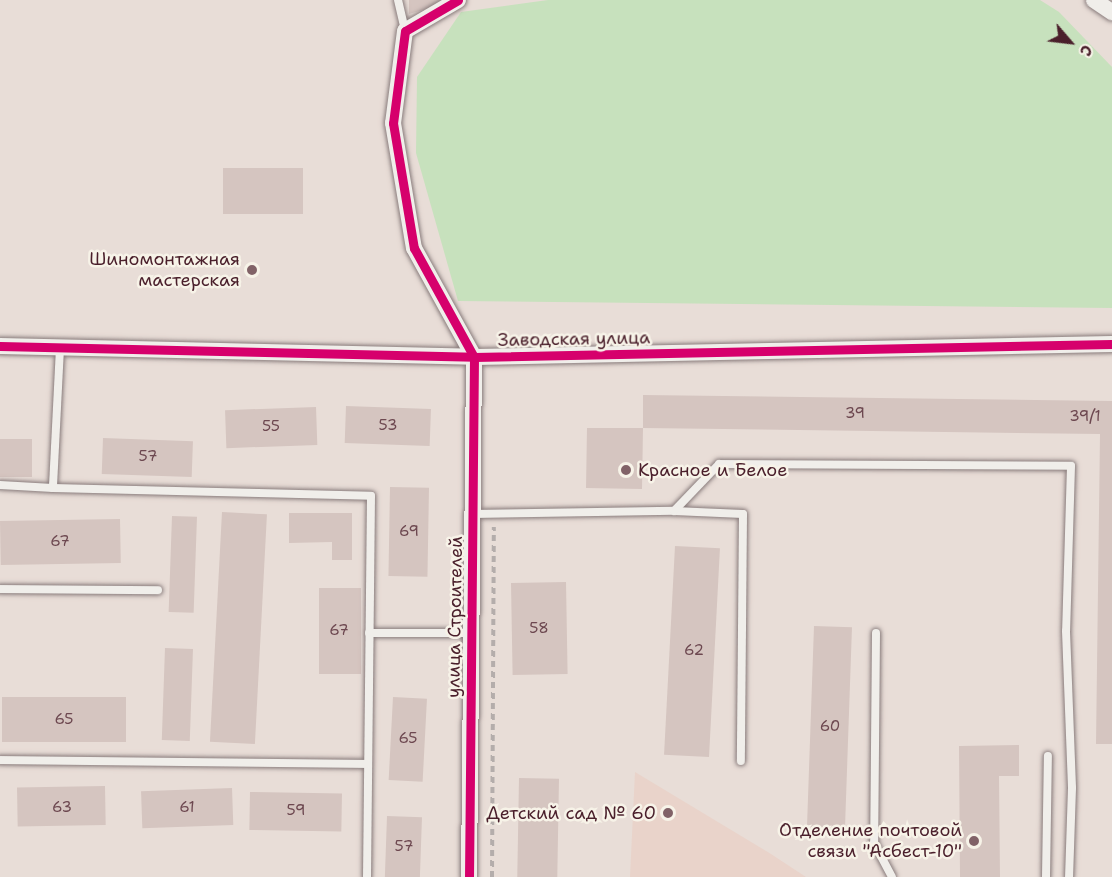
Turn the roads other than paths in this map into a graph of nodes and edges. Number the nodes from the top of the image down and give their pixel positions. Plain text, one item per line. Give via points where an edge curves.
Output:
1 (398, 0) edge
2 (458, 0) edge
3 (1094, 0) edge
4 (1112, 12) edge
5 (405, 31) junction
6 (1112, 344) edge
7 (0, 346) edge
8 (60, 348) junction
9 (474, 357) junction
10 (0, 485) edge
11 (53, 488) junction
12 (674, 511) junction
13 (472, 514) junction
14 (0, 589) edge
15 (158, 590) dead end
16 (369, 633) junction
17 (471, 633) junction
18 (876, 633) dead end
19 (1048, 756) dead end
20 (0, 760) edge
21 (741, 761) dead end
22 (368, 764) junction
23 (367, 877) edge
24 (469, 877) edge
25 (892, 877) edge
26 (1046, 877) edge
27 (1069, 877) edge

1 - 5 lane
2 - 5 street
3 - 4 street
5 - 9 street via 393,123 414,248
6 - 9 street, Заводская улица
7 - 8 street, Заводская улица
8 - 9 street, Заводская улица
8 - 11 lane
9 - 13 street, улица Строителей
10 - 11 lane
11 - 16 lane via 370,496
12 - 13 lane
12 - 21 lane via 743,514
12 - 27 lane via 719,464 1071,466 1066,631 1072,788
13 - 17 street, улица Строителей
14 - 15 lane
16 - 17 lane
16 - 22 lane
17 - 24 street, улица Строителей
18 - 25 lane via 874,843
19 - 26 lane
20 - 22 lane
22 - 23 lane

